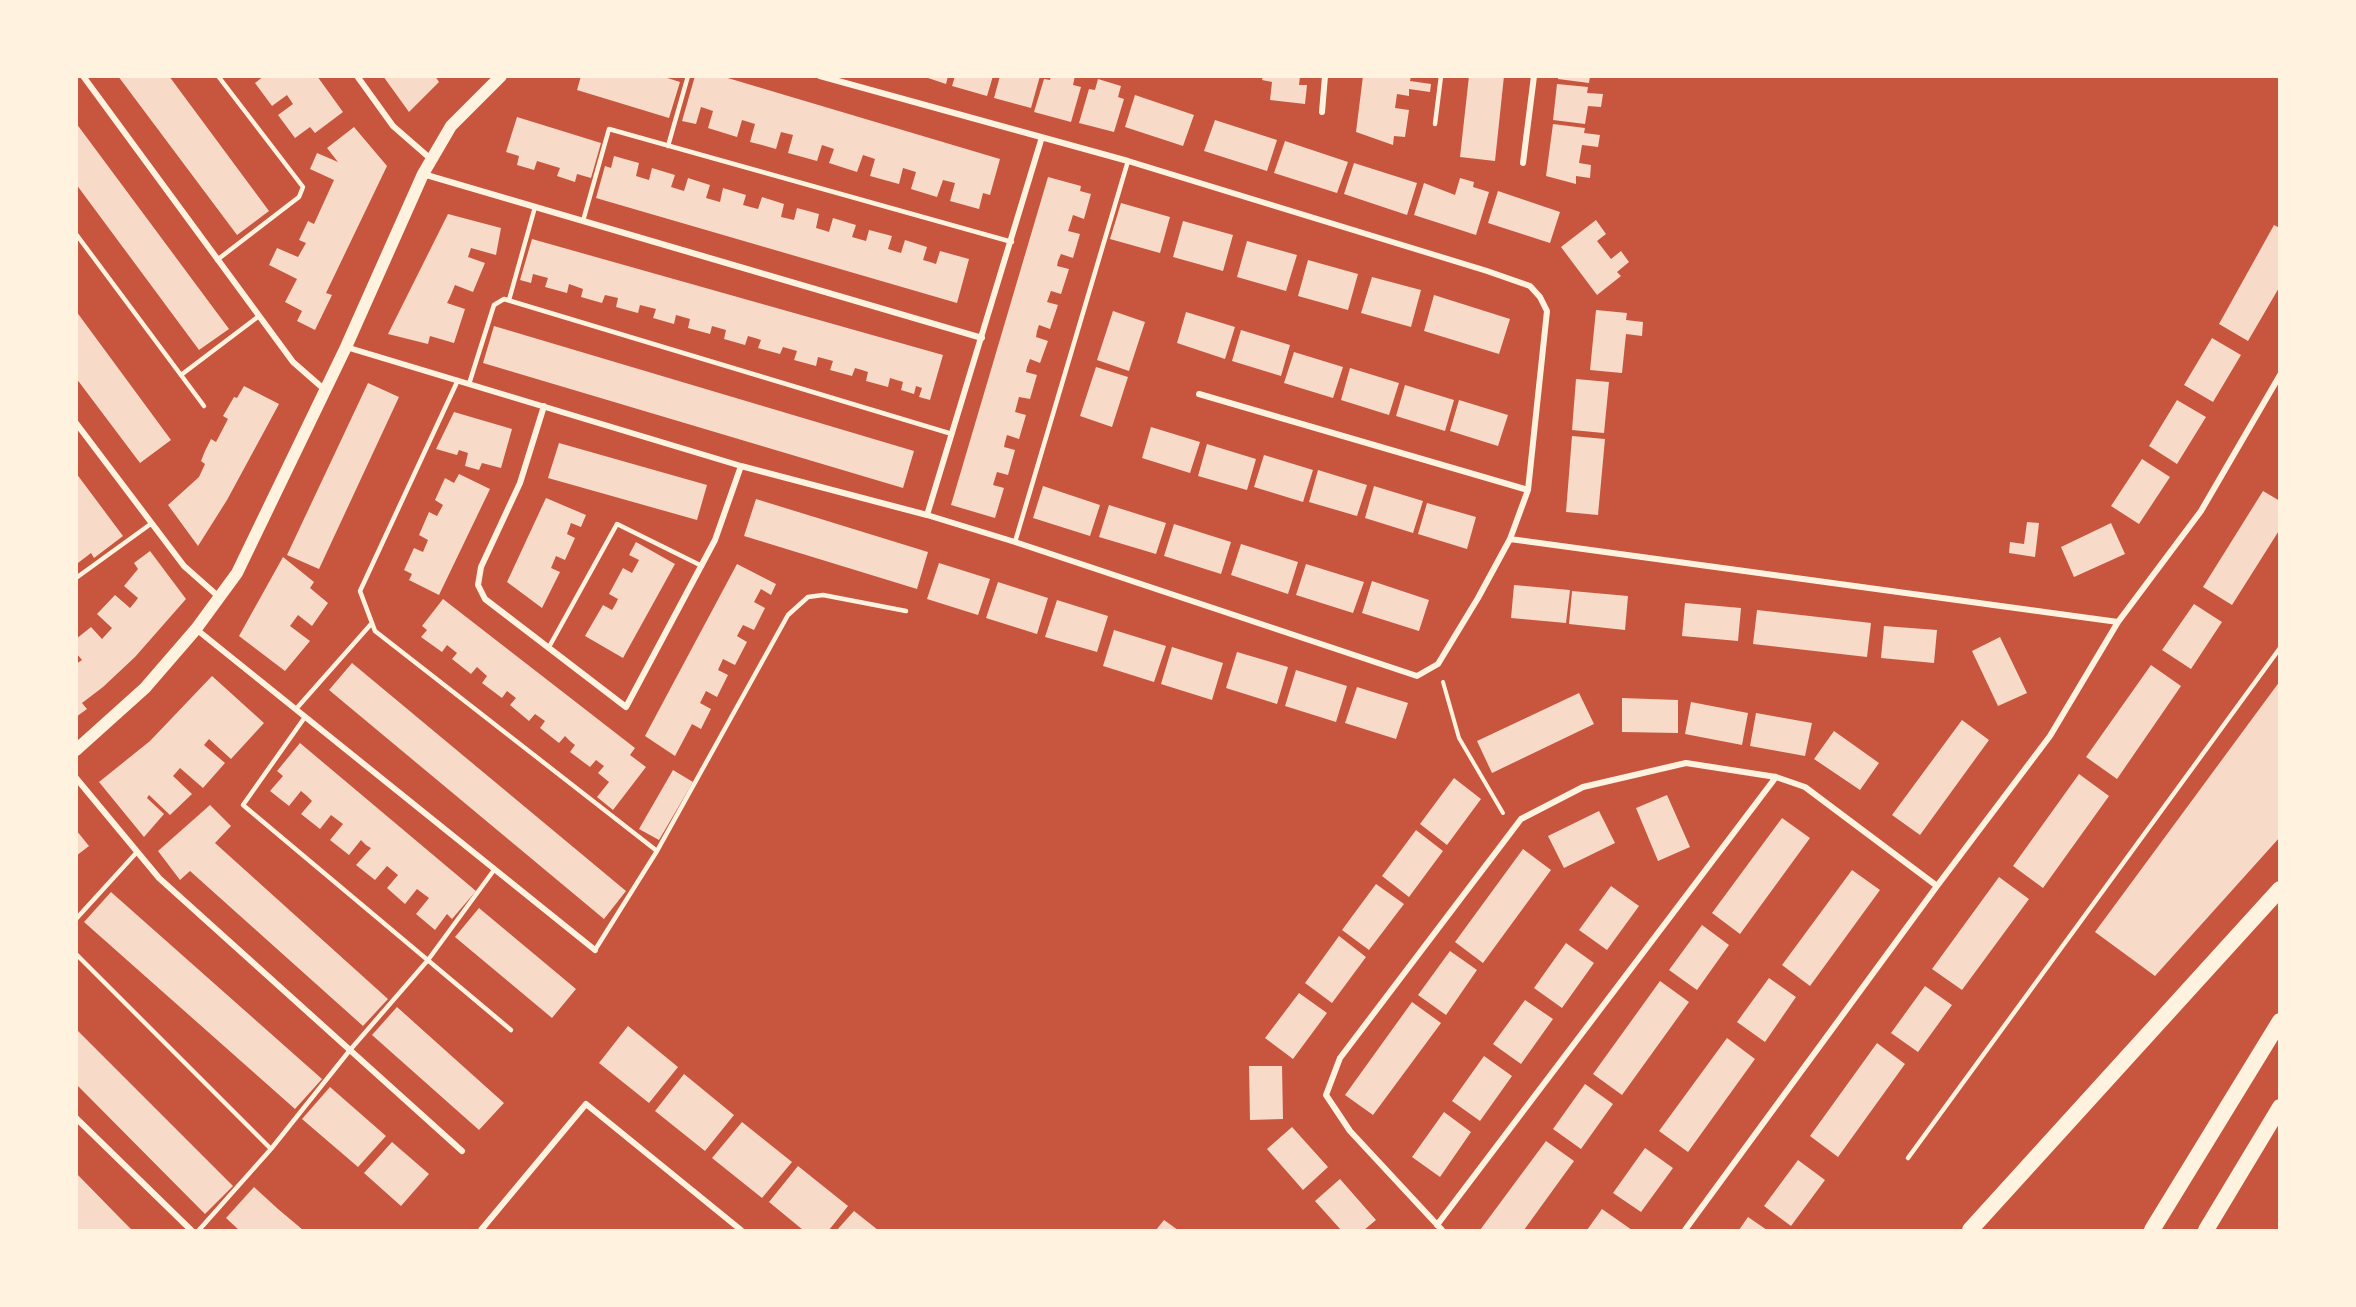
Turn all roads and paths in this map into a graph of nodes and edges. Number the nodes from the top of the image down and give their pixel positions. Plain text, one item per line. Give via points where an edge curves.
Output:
1 (83, 76) edge
2 (218, 76) edge
3 (357, 76) edge
4 (501, 76) edge
5 (688, 76) edge
6 (820, 76) edge
7 (1325, 76) edge
8 (1441, 76) edge
9 (1534, 76) edge
10 (1322, 111) dead end
11 (1435, 124) dead end
12 (1042, 137) junction
13 (668, 146) junction
14 (432, 160) junction
15 (1128, 161) junction
16 (1523, 164) dead end
17 (423, 174) junction
18 (535, 207) junction
19 (583, 221) junction
20 (76, 234) edge
21 (1012, 242) junction
22 (217, 260) junction
23 (509, 300) junction
24 (259, 316) junction
25 (982, 338) junction
26 (345, 347) junction
27 (181, 375) junction
28 (2280, 375) edge
29 (458, 380) junction
30 (469, 384) junction
31 (325, 390) junction
32 (1199, 394) dead end
33 (204, 406) dead end
34 (544, 406) junction
35 (76, 423) edge
36 (952, 434) junction
37 (741, 466) junction
38 (1528, 490) junction
39 (927, 515) junction
40 (152, 523) junction
41 (1510, 539) junction
42 (1015, 542) junction
43 (702, 566) junction
44 (76, 578) edge
45 (219, 598) junction
46 (906, 611) dead end
47 (2118, 622) junction
48 (372, 623) junction
49 (196, 629) junction
50 (549, 647) junction
51 (2280, 648) edge
52 (1438, 664) junction
53 (296, 710) junction
54 (305, 717) junction
55 (76, 750) edge
56 (1776, 777) junction
57 (76, 778) edge
58 (1512, 830) junction
59 (657, 851) junction
60 (137, 852) junction
61 (494, 870) junction
62 (1937, 886) junction
63 (2280, 889) edge
64 (76, 919) edge
65 (595, 950) joint
66 (76, 954) edge
67 (428, 960) junction
68 (2280, 1021) edge
69 (511, 1030) dead end
70 (350, 1050) junction
71 (2280, 1107) edge
72 (76, 1118) edge
73 (271, 1149) junction
74 (462, 1150) dead end
75 (1908, 1158) dead end
76 (1439, 1228) edge
77 (191, 1230) edge
78 (199, 1230) edge
79 (481, 1230) edge
80 (741, 1230) edge
81 (1685, 1230) edge
82 (1970, 1230) edge
83 (2152, 1230) edge
84 (2206, 1230) edge

1 - 22 street
2 - 22 lane via 303,187 299,197
3 - 14 street via 393,126
4 - 14 main road via 451,126
5 - 13 lane
6 - 12 street
7 - 10 street
8 - 11 lane
9 - 16 street
12 - 15 street
12 - 21 street
13 - 19 lane via 609,129
13 - 21 lane
14 - 17 main road
15 - 38 street via 1530,286 1547,311
15 - 42 lane
17 - 18 street
17 - 26 main road
18 - 19 street
18 - 23 lane
19 - 25 street
20 - 27 lane
21 - 25 street
22 - 24 street
23 - 30 lane via 494,305
23 - 36 lane
24 - 27 lane
24 - 31 street via 293,362
25 - 36 street
26 - 29 street
26 - 31 main road
27 - 33 lane
28 - 47 street via 2201,511
29 - 30 street
29 - 48 lane via 360,591
30 - 34 street
31 - 45 main road via 237,573
32 - 38 street
34 - 37 street
34 - 50 street via 520,483 481,567 478,585 485,600
35 - 40 street
36 - 39 street
37 - 39 street
37 - 43 street
38 - 41 street
39 - 42 street
40 - 44 lane
40 - 45 street via 184,566
41 - 47 street
41 - 52 street
42 - 52 street via 1417,676
43 - 50 lane via 617,524
43 - 50 street via 626,707
45 - 49 main road
46 - 59 lane via 824,595 808,597 788,615
47 - 62 street via 2050,736
48 - 53 lane
48 - 59 lane via 375,631
49 - 53 street
49 - 55 main road via 145,688
51 - 75 lane
52 - 58 path via 1459,738
53 - 54 street
54 - 61 street
54 - 67 lane via 243,805
56 - 58 street via 1686,763 1583,786 1521,819
56 - 62 street via 1805,787
56 - 76 street
57 - 60 street
58 - 76 street via 1340,1058 1326,1095 1350,1131
59 - 65 lane
60 - 64 lane
60 - 70 street via 159,878
61 - 65 street
61 - 67 lane
62 - 81 street
63 - 82 highway
66 - 73 lane
67 - 69 lane
67 - 70 lane
68 - 83 highway
70 - 73 lane
70 - 74 street
71 - 84 highway
72 - 77 street
73 - 78 lane
79 - 80 street via 586,1104

